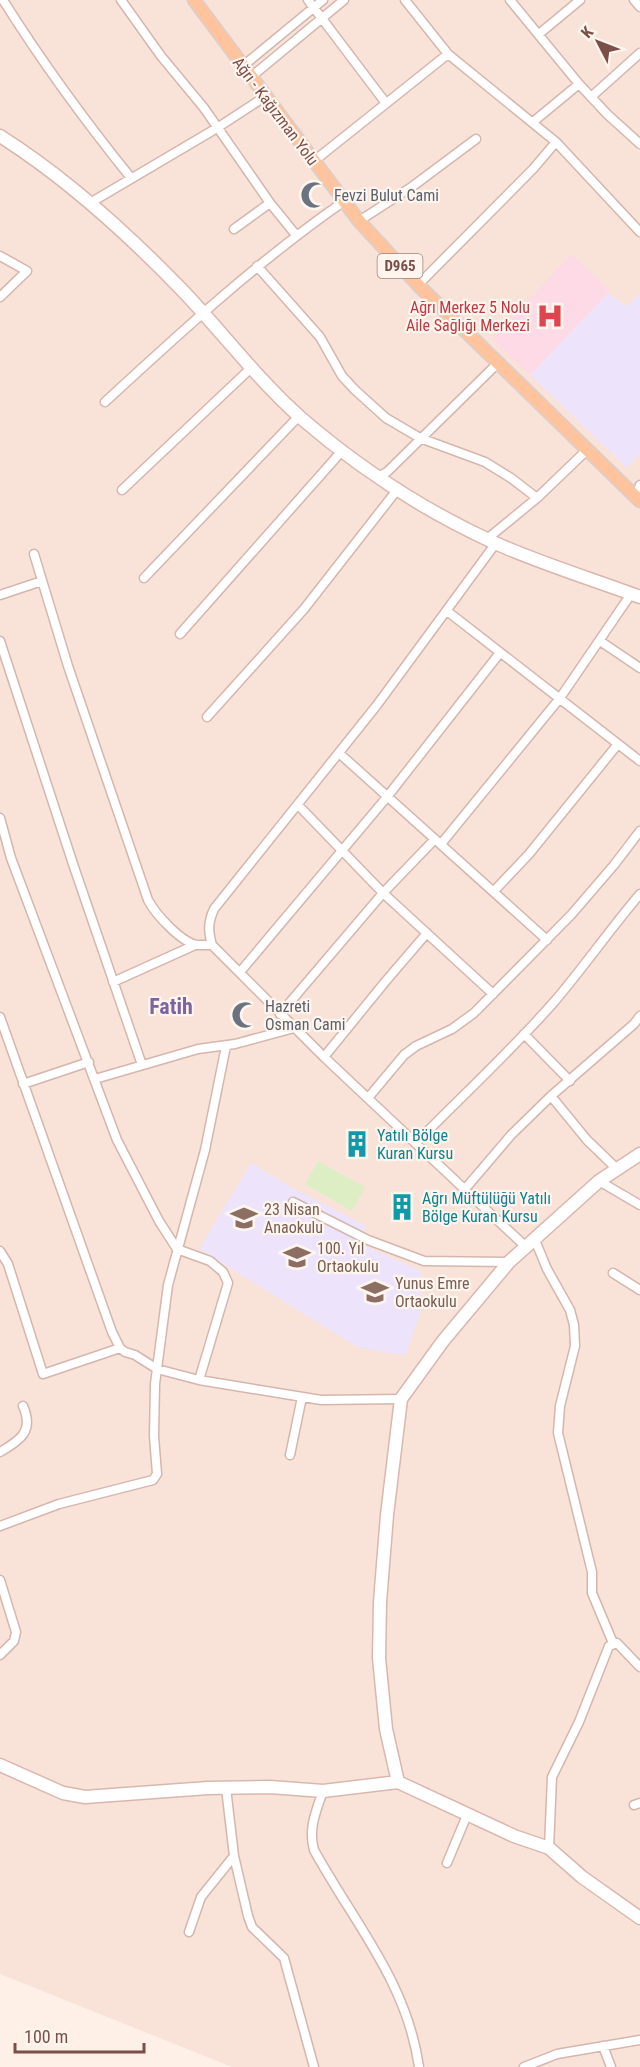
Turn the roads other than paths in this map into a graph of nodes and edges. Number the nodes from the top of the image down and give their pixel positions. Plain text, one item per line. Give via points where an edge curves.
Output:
1 (3, 0) edge
2 (121, 0) edge
3 (194, 0) edge
4 (323, 0) edge
5 (344, 0) edge
6 (405, 0) edge
7 (510, 0) edge
8 (580, 0) edge
9 (634, 0) edge
10 (311, 4) edge
11 (640, 7) edge
12 (321, 19) junction
13 (539, 34) junction
14 (640, 53) edge
15 (448, 54) junction
16 (243, 66) junction
17 (251, 77) junction
18 (579, 84) junction
19 (266, 96) junction
20 (591, 97) junction
21 (385, 102) junction
22 (533, 122) junction
23 (217, 128) junction
24 (0, 136) edge
25 (476, 139) dead end
26 (556, 142) junction
27 (640, 144) edge
28 (314, 161) junction
29 (131, 178) junction
30 (344, 202) junction
31 (90, 203) junction
32 (270, 203) junction
33 (359, 221) junction
34 (234, 229) dead end
35 (640, 232) edge
36 (296, 235) junction
37 (0, 256) edge
38 (257, 266) junction
39 (418, 285) junction
40 (0, 297) edge
41 (202, 312) junction
42 (498, 363) junction
43 (251, 368) junction
44 (105, 402) dead end
45 (299, 416) junction
46 (420, 438) junction
47 (587, 450) junction
48 (341, 452) junction
49 (378, 477) junction
50 (640, 484) edge
51 (122, 490) dead end
52 (397, 490) junction
53 (537, 498) junction
54 (638, 499) edge
55 (492, 541) junction
56 (34, 554) dead end
57 (144, 578) dead end
58 (42, 581) junction
59 (0, 595) edge
60 (635, 596) edge
61 (447, 611) junction
62 (180, 634) dead end
63 (0, 641) edge
64 (600, 642) junction
65 (499, 654) junction
66 (640, 668) edge
67 (560, 698) junction
68 (207, 717) dead end
69 (618, 744) junction
70 (339, 753) junction
71 (640, 761) edge
72 (387, 797) junction
73 (298, 806) junction
74 (0, 818) edge
75 (640, 831) edge
76 (438, 841) junction
77 (341, 852) junction
78 (494, 891) junction
79 (383, 893) junction
80 (640, 894) edge
81 (427, 933) junction
82 (547, 940) junction
83 (195, 945) junction
84 (212, 945) junction
85 (240, 972) junction
86 (113, 982) junction
87 (493, 994) junction
88 (280, 1014) junction
89 (640, 1016) edge
90 (0, 1017) edge
91 (294, 1028) junction
92 (524, 1034) junction
93 (226, 1046) junction
94 (324, 1057) junction
95 (88, 1062) junction
96 (142, 1065) junction
97 (95, 1079) junction
98 (570, 1081) junction
99 (23, 1083) junction
100 (551, 1096) junction
101 (368, 1098) junction
102 (416, 1143) junction
103 (640, 1154) edge
104 (616, 1168) junction
105 (599, 1181) junction
106 (465, 1189) junction
107 (293, 1202) dead end
108 (640, 1205) edge
109 (531, 1243) junction
110 (177, 1249) junction
111 (0, 1251) edge
112 (509, 1262) junction
113 (613, 1273) dead end
114 (640, 1290) edge
115 (120, 1347) junction
116 (157, 1369) junction
117 (199, 1380) junction
118 (302, 1397) junction
119 (401, 1399) junction
120 (23, 1406) dead end
121 (0, 1452) edge
122 (290, 1455) dead end
123 (0, 1526) edge
124 (0, 1580) edge
125 (613, 1643) junction
126 (0, 1655) edge
127 (640, 1667) edge
128 (0, 1766) edge
129 (398, 1782) junction
130 (226, 1788) junction
131 (323, 1791) junction
132 (467, 1815) junction
133 (549, 1848) junction
134 (234, 1856) junction
135 (447, 1863) dead end
136 (640, 1918) edge
137 (189, 1932) dead end
138 (640, 2040) edge
139 (603, 2046) junction
140 (314, 2067) edge
141 (419, 2067) edge
142 (524, 2067) edge
143 (611, 2067) edge

1 - 29 street via 84,120
2 - 23 street
3 - 16 main road, Ağrı - Kağızman Yolu / D965
4 - 10 street
5 - 12 street
6 - 15 street
7 - 13 street
8 - 13 street
9 - 11 street
10 - 12 street
10 - 16 street
12 - 17 street
12 - 21 street
13 - 18 street
14 - 20 street
15 - 21 street
15 - 22 street
16 - 17 main road, Ağrı - Kağızman Yolu / D965
17 - 19 main road, Ağrı - Kağızman Yolu / D965
18 - 20 street
18 - 22 street
19 - 23 street
19 - 28 main road, Ağrı - Kağızman Yolu / D965
20 - 27 street
21 - 28 street
22 - 26 street
23 - 29 street
23 - 32 street
24 - 31 street
25 - 33 street
26 - 35 street
26 - 39 street
28 - 30 main road, Ağrı - Kağızman Yolu / D965
29 - 31 street
30 - 33 main road, Ağrı - Kağızman Yolu / D965
30 - 36 street
31 - 41 street via 117,225
32 - 34 street
32 - 36 street
33 - 39 main road, Ağrı - Kağızman Yolu / D965
36 - 38 street
37 - 40 street via 27,271
38 - 41 street
38 - 46 street via 320,337 342,376 355,390 386,418
39 - 42 main road, Ağrı - Kağızman Yolu / D965
41 - 43 street
41 - 44 street
42 - 46 street
42 - 47 main road, Ağrı - Kağızman Yolu / D965
43 - 45 street
43 - 51 street
45 - 48 street
45 - 57 street
46 - 49 street
46 - 53 street via 485,462
47 - 53 street
47 - 54 main road, Ağrı - Kağızman Yolu / D965
48 - 49 street
48 - 62 street
49 - 52 street
50 - 54 street
52 - 55 street
52 - 68 street via 304,609
53 - 55 street
55 - 60 street
55 - 61 street
56 - 58 street
58 - 59 street
58 - 83 street via 148,900 155,913
60 - 64 street
61 - 65 street
61 - 70 street
63 - 86 street
64 - 66 street
64 - 67 street
65 - 67 street
65 - 72 street
67 - 69 street
67 - 76 street
69 - 71 street
69 - 78 street via 530,854
70 - 72 street
70 - 73 street
72 - 76 street
72 - 77 street
73 - 77 street
73 - 84 street via 214,909 208,931
74 - 95 street via 11,858
75 - 82 street via 615,865
76 - 78 street
76 - 79 street
77 - 79 street
77 - 85 street
78 - 82 street
79 - 81 street
79 - 88 street
80 - 92 street
81 - 87 street
81 - 94 street
82 - 87 street
83 - 84 street
83 - 86 street
84 - 85 street
85 - 88 street
86 - 96 street
87 - 101 street via 452,1029 410,1051
88 - 91 street
89 - 98 street
90 - 99 street
91 - 93 street
91 - 94 street
92 - 98 street
92 - 102 street
93 - 96 street via 198,1049
93 - 110 street via 205,1150
94 - 101 street
95 - 97 street
95 - 99 street
96 - 97 street
97 - 110 street via 117,1140
98 - 100 street
99 - 115 street
100 - 104 street
100 - 106 street
101 - 102 street
102 - 106 street
103 - 104 street
104 - 105 street
105 - 108 street
105 - 109 street
106 - 109 street
107 - 112 street via 368,1240 424,1262
109 - 112 street
109 - 125 street via 570,1310 574,1325 575,1346 560,1406 558,1433 592,1572 592,1593
110 - 116 street
110 - 117 street via 210,1261 223,1272 228,1283
111 - 115 street via 8,1264 44,1374
112 - 119 street
113 - 114 street
115 - 116 street
116 - 117 street
116 - 123 street via 157,1474 153,1480 59,1504
117 - 118 street
118 - 119 street
118 - 122 street
119 - 129 street via 387,1515 379,1658 386,1729
120 - 121 street via 26,1430 19,1440
124 - 126 street via 16,1632 14,1641
125 - 127 street
125 - 133 street via 552,1776
128 - 130 street via 85,1797
129 - 131 street
129 - 132 street
130 - 131 street
130 - 134 street
131 - 141 street via 313,1817 310,1837 314,1850 391,1979 409,2019
132 - 133 street
132 - 135 street
133 - 136 street
134 - 137 street via 201,1897
134 - 140 street via 252,1927 284,1958
138 - 139 street
139 - 142 street via 557,2054
139 - 143 street

